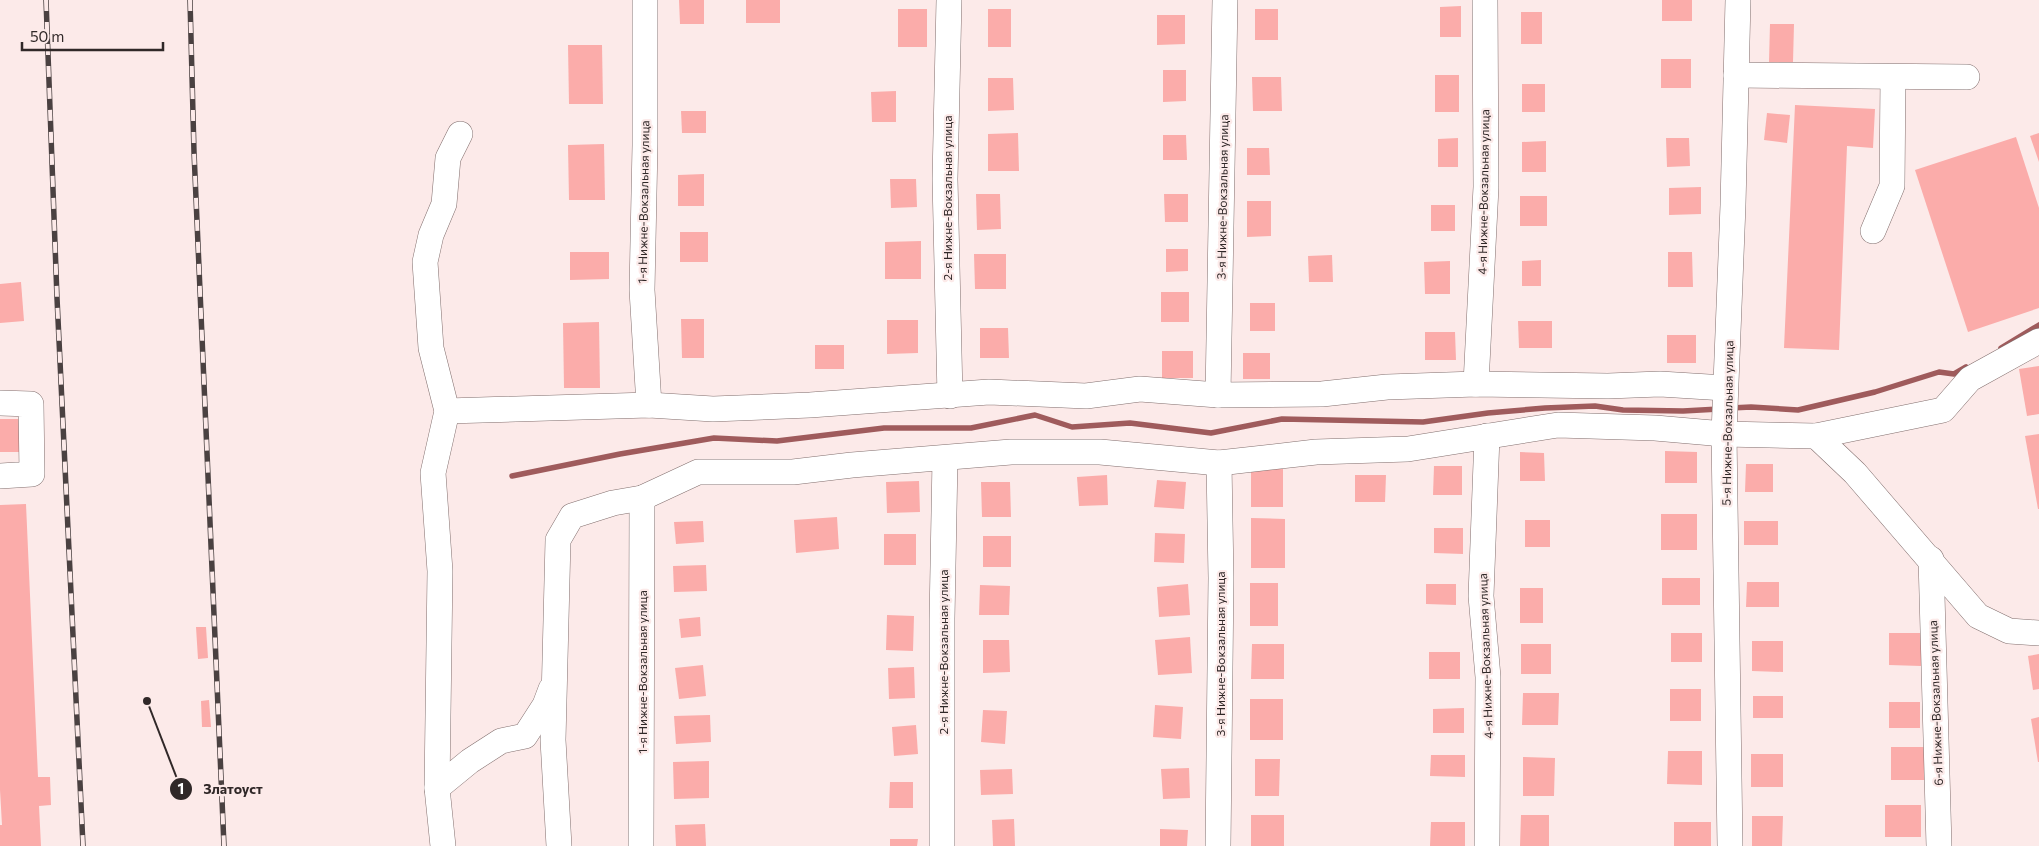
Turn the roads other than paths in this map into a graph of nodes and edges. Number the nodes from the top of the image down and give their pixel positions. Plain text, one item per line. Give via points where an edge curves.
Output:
1 (645, 0) edge
2 (948, 0) edge
3 (1225, 0) edge
4 (1486, 0) edge
5 (1738, 0) edge
6 (1736, 75) junction
7 (1893, 77) junction
8 (1967, 77) dead end
9 (460, 134) dead end
10 (1873, 231) dead end
11 (2039, 340) edge
12 (1476, 384) junction
13 (1725, 388) junction
14 (1218, 394) junction
15 (950, 396) junction
16 (0, 403) edge
17 (649, 405) junction
18 (447, 411) junction
19 (1724, 434) junction
20 (1487, 436) junction
21 (1816, 436) junction
22 (945, 459) junction
23 (1219, 463) junction
24 (0, 476) edge
25 (642, 498) junction
26 (1930, 559) junction
27 (2039, 633) edge
28 (554, 681) junction
29 (438, 788) junction
30 (443, 846) edge
31 (558, 846) edge
32 (641, 846) edge
33 (942, 846) edge
34 (1218, 846) edge
35 (1487, 846) edge
36 (1730, 846) edge
37 (1939, 846) edge

1 - 17 street, 1-я Нижне-Вокзальная улица via 642,290
2 - 15 street, 2-я Нижне-Вокзальная улица via 945,179
3 - 14 street, 3-я Нижне-Вокзальная улица
4 - 12 street, 4-я Нижне-Вокзальная улица via 1486,187
5 - 6 street, 5-я Нижне-Вокзальная улица
6 - 7 street
6 - 13 street, 5-я Нижне-Вокзальная улица
7 - 8 street
7 - 10 street via 1892,186
9 - 18 street via 448,158 444,204 431,235 425,262 431,348
11 - 21 street via 1970,379 1943,410
12 - 13 street via 1660,384
12 - 14 street via 1387,387 1322,394
13 - 19 street, 5-я Нижне-Вокзальная улица
14 - 15 street via 1140,389 1086,396 989,392
15 - 17 street via 712,409
16 - 24 street via 31,404 32,474
17 - 18 street
18 - 29 street via 432,473 440,570
19 - 20 street via 1655,428 1558,426
19 - 21 street
19 - 36 street, 5-я Нижне-Вокзальная улица
20 - 23 street via 1408,449 1316,452
20 - 35 street, 4-я Нижне-Вокзальная улица via 1481,596 1488,677
21 - 26 street via 1855,474
22 - 23 street via 1011,452 1100,452
22 - 25 street via 793,472 698,472
22 - 33 street, 2-я Нижне-Вокзальная улица
23 - 34 street, 3-я Нижне-Вокзальная улица
25 - 28 street via 572,516 558,540
25 - 32 street, 1-я Нижне-Вокзальная улица
26 - 27 street via 1978,616 2009,631
26 - 37 street, 6-я Нижне-Вокзальная улица
28 - 29 street via 545,705 525,736 501,740
28 - 31 street
29 - 30 street

